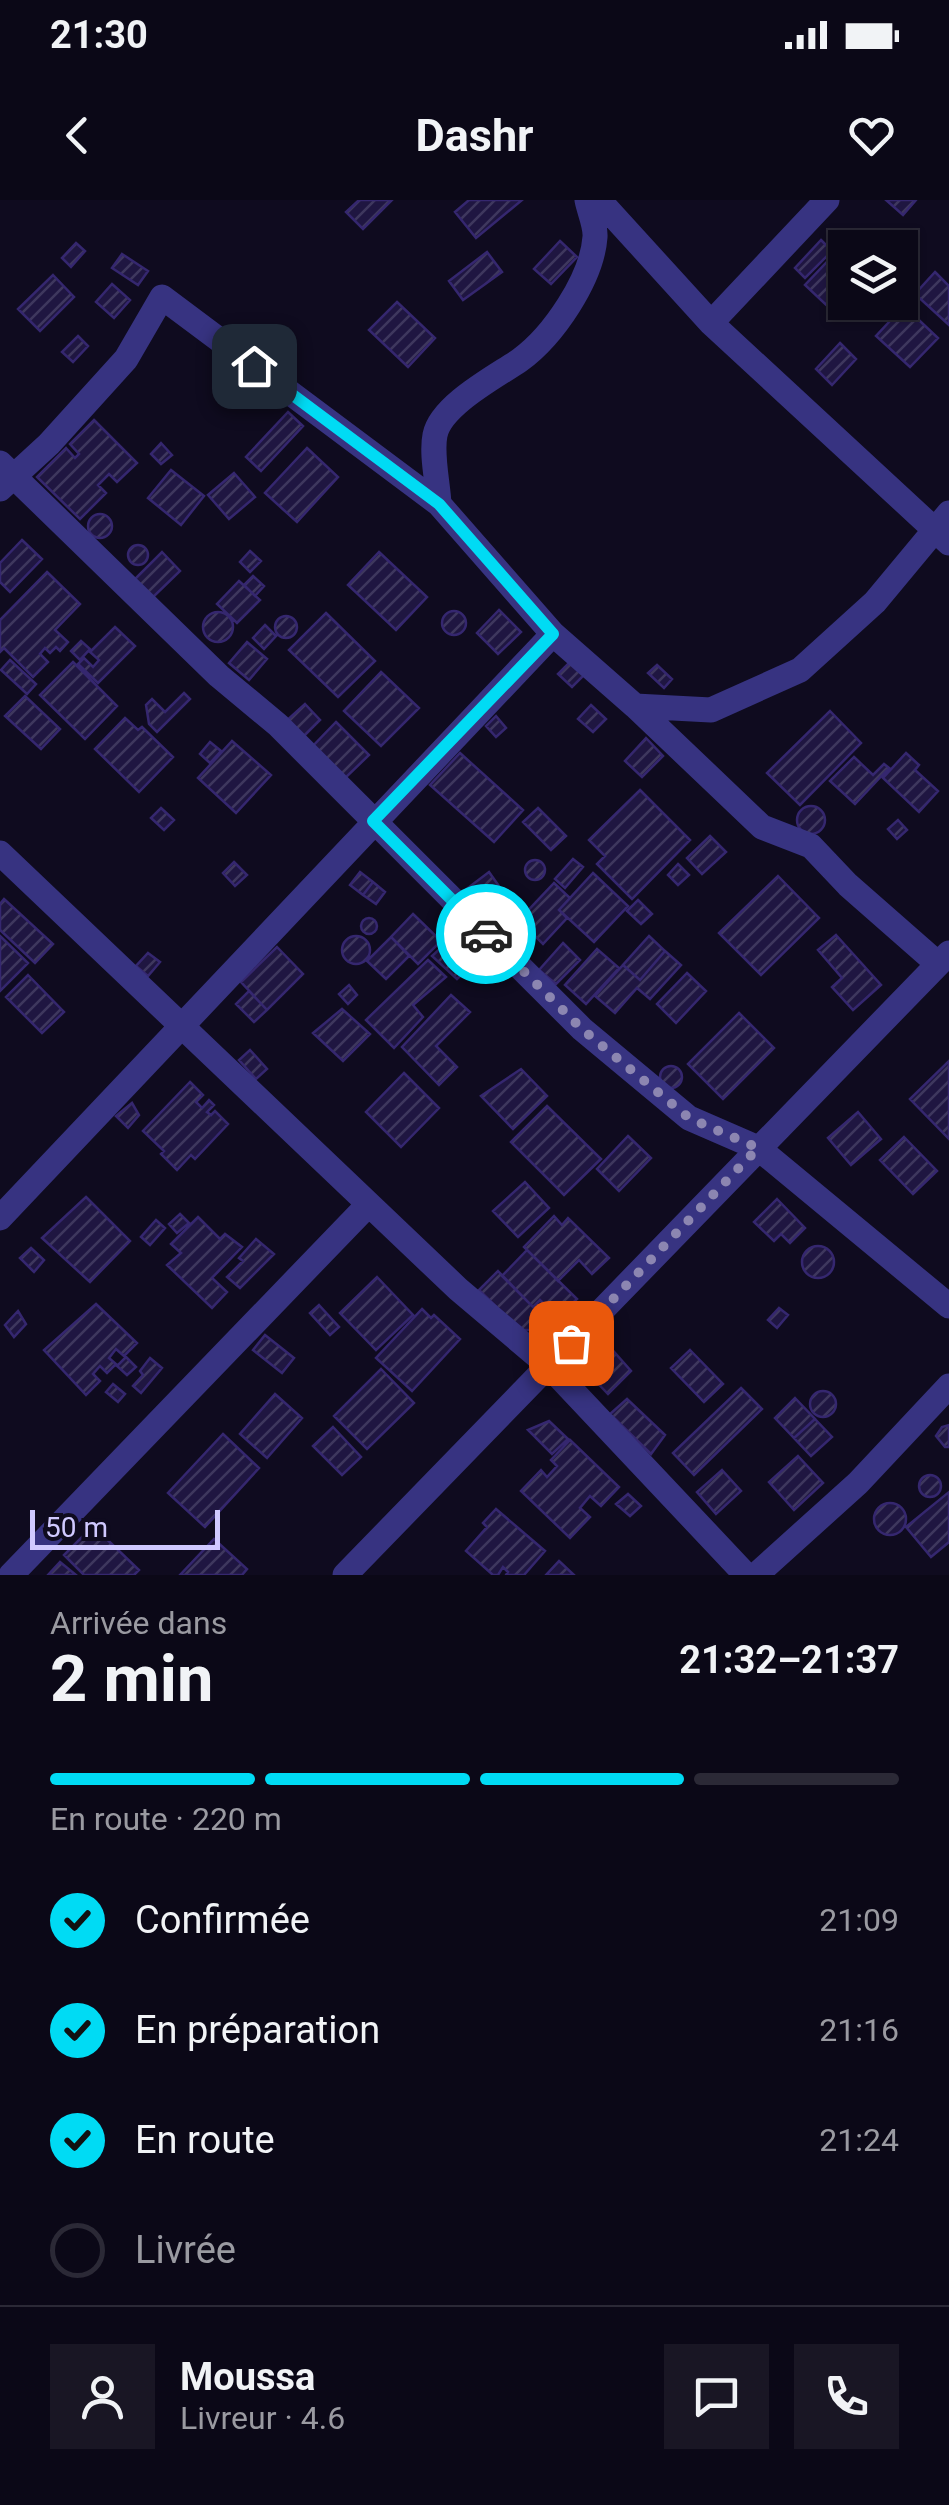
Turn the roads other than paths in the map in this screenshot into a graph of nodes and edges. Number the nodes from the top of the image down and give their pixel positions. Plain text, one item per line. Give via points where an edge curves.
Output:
1 (586, 200) edge
2 (599, 200) edge
3 (827, 200) edge
4 (711, 323) junction
5 (4, 476) edge
6 (439, 504) junction
7 (944, 529) edge
8 (553, 634) junction
9 (634, 706) junction
10 (373, 821) junction
11 (0, 853) edge
12 (944, 959) edge
13 (180, 1024) junction
14 (758, 1148) junction
15 (368, 1205) junction
16 (0, 1218) edge
17 (949, 1306) edge
18 (549, 1366) junction
19 (949, 1386) edge
20 (12, 1569) edge
21 (345, 1575) edge
22 (746, 1575) edge
23 (756, 1575) edge

1 - 6 street via 596,236 581,286 524,357 474,390 435,433
2 - 4 street
3 - 4 street
4 - 7 street
5 - 6 street via 49,444 126,359 162,297
5 - 10 street via 278,725
6 - 8 street
7 - 9 street via 800,670 711,710
8 - 9 street
8 - 10 street
9 - 12 street via 762,827 811,846 848,884
10 - 13 street
10 - 14 street via 582,1029 689,1118
11 - 13 street
12 - 14 street
13 - 15 street
13 - 16 street
14 - 17 street
14 - 18 street
15 - 18 street
15 - 20 street
18 - 21 street
18 - 22 street
19 - 23 street via 858,1483

